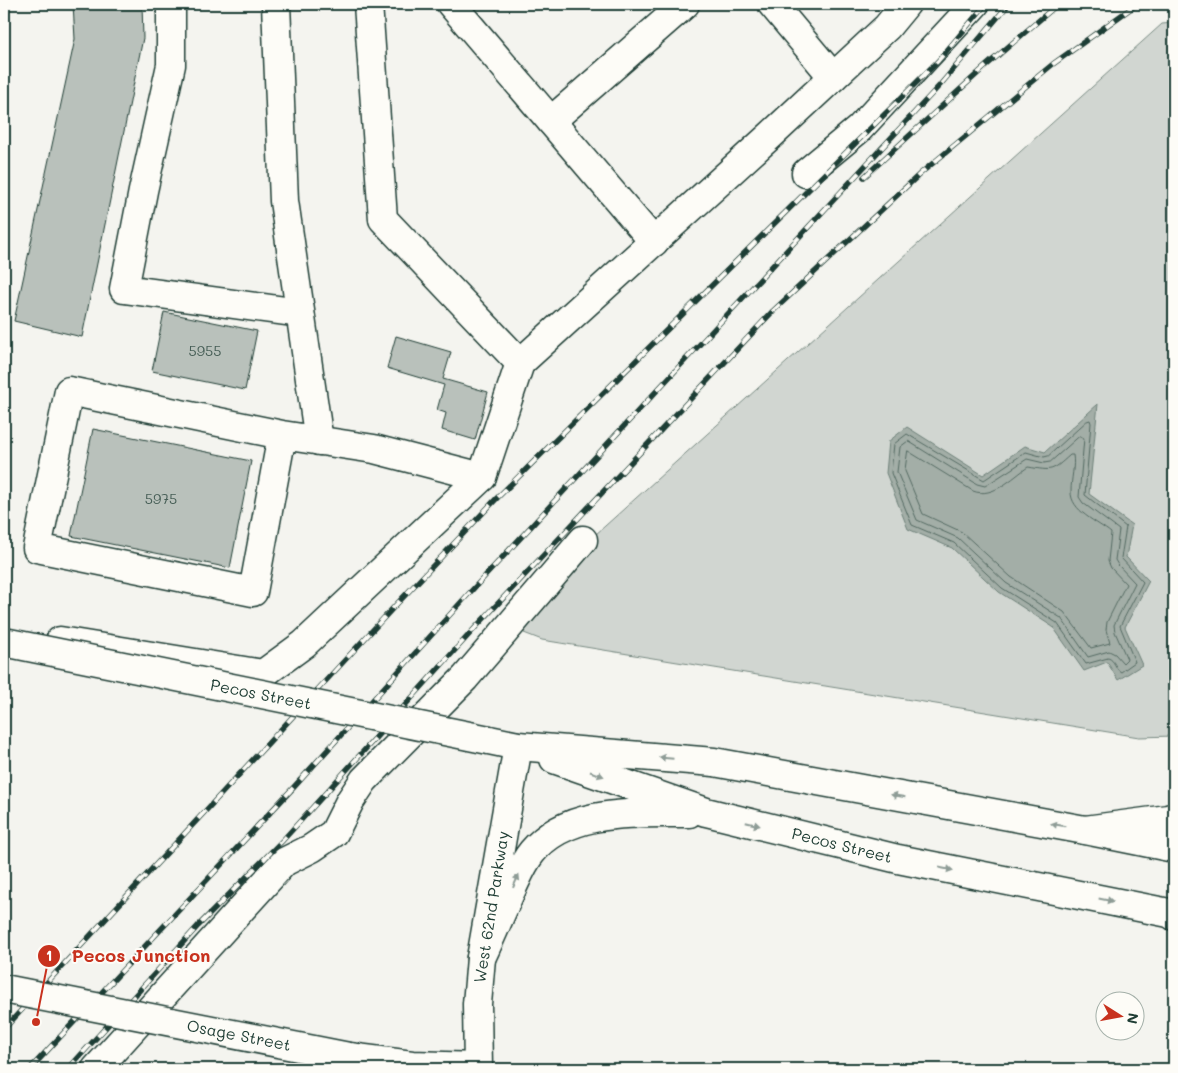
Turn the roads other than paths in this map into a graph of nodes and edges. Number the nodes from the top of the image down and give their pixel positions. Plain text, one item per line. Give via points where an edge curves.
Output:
1 (171, 4) edge
2 (276, 4) edge
3 (368, 4) edge
4 (452, 4) edge
5 (685, 4) edge
6 (772, 4) edge
7 (906, 4) edge
8 (975, 4) edge
9 (833, 77) junction
10 (550, 121) junction
11 (806, 173) dead end
12 (654, 242) junction
13 (300, 313) junction
14 (520, 363) junction
15 (282, 435) junction
16 (319, 441) junction
17 (482, 477) junction
18 (583, 540) dead end
19 (4, 632) edge
20 (4, 642) edge
21 (518, 746) junction
22 (706, 812) junction
23 (1174, 817) edge
24 (1085, 830) junction
25 (1174, 848) edge
26 (1173, 914) edge
27 (482, 958) junction
28 (4, 988) edge
29 (477, 1068) edge
30 (96, 1069) edge

1 - 13 main road via 171,64 124,289
2 - 13 main road via 284,201
3 - 14 main road via 383,219
4 - 10 main road
5 - 10 main road
6 - 9 main road
7 - 9 main road via 887,27
8 - 11 main road via 859,129
9 - 12 main road
10 - 12 main road
12 - 14 main road
13 - 16 main road
14 - 17 main road
15 - 15 main road via 69,391 37,548 253,592
15 - 16 main road
16 - 17 main road via 374,449
17 - 19 main road via 304,644 263,674
18 - 30 main road via 465,678 364,780 334,833 284,862
20 - 21 main road, Pecos Street, bridge
21 -> 22 main road, Pecos Street
24 -> 21 main road, Pecos Street via 714,762
21 - 27 main road, West 62nd Parkway
22 -> 26 main road, Pecos Street via 898,859
27 -> 22 main road via 522,868 548,837 566,826 592,818 620,814
23 - 24 main road
24 - 25 main road, Pecos Street
27 - 29 main road, West 62nd Parkway via 477,1004
28 - 29 main road, Osage Street, bridge via 349,1057 412,1065

